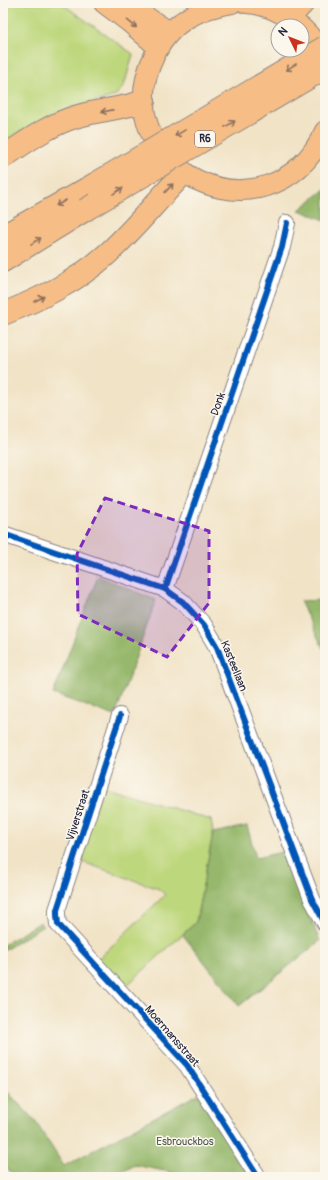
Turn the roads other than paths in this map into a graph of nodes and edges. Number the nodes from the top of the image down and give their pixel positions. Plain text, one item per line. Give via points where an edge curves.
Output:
1 (104, 3) edge
2 (126, 3) edge
3 (232, 3) edge
4 (246, 3) edge
5 (295, 18) edge
6 (310, 36) edge
7 (164, 40) junction
8 (325, 47) edge
9 (325, 62) edge
10 (325, 68) edge
11 (144, 101) junction
12 (325, 131) edge
13 (3, 157) edge
14 (184, 173) junction
15 (287, 224) dead end
16 (3, 236) edge
17 (3, 261) edge
18 (3, 314) edge
19 (3, 534) edge
20 (165, 589) junction
21 (120, 716) dead end
22 (57, 920) joint
23 (325, 923) edge
24 (258, 1177) edge

1 -> 7 main road via 129,22
2 - 7 main road
3 - 7 main road via 199,11 184,20
4 - 5 main road
6 - 9 main road
7 - 11 main road via 150,64
8 -> 16 highway, R6, bridge
17 -> 10 highway, R6, bridge
11 -> 13 highway via 64,121 38,134
11 - 14 main road via 150,131 158,146
12 - 14 main road via 301,166 268,186 236,190 218,188 199,182
18 -> 14 highway via 53,292 85,272 123,239
15 - 20 street, Donk via 282,247
19 - 20 street, Kasteellaan
20 - 23 street, Kasteellaan via 183,602 204,625 217,647 312,899
21 - 22 street, Vijverstraat via 57,910
22 - 24 street, Moermansstraat via 60,928 187,1065

